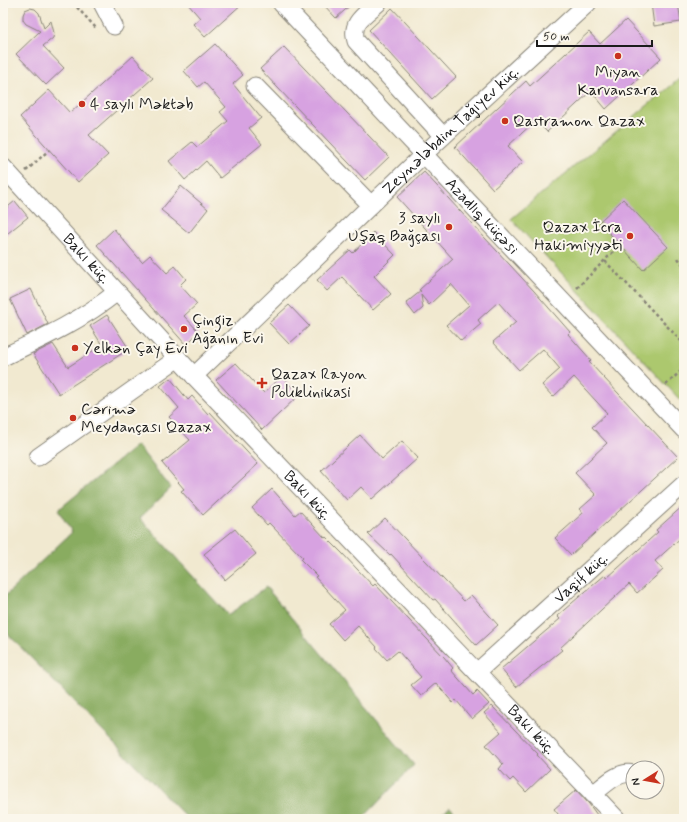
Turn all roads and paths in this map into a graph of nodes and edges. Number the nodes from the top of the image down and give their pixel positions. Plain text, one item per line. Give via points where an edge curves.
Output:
1 (73, 3) edge
2 (102, 3) edge
3 (281, 3) edge
4 (378, 3) edge
5 (588, 3) edge
6 (114, 26) dead end
7 (96, 28) dead end
8 (254, 86) dead end
9 (443, 136) junction
10 (49, 150) dead end
11 (425, 154) junction
12 (3, 167) edge
13 (15, 180) junction
14 (371, 205) junction
15 (620, 245) dead end
16 (678, 258) dead end
17 (605, 261) junction
18 (684, 266) edge
19 (577, 288) dead end
20 (117, 292) junction
21 (684, 344) edge
22 (3, 357) edge
23 (178, 358) junction
24 (684, 368) edge
25 (194, 376) junction
26 (666, 385) dead end
27 (684, 430) edge
28 (38, 457) dead end
29 (684, 484) edge
30 (477, 672) junction
31 (625, 774) edge
32 (593, 794) junction
33 (617, 819) edge

1 - 7 path
2 - 6 street
3 - 11 street, Azadlıq küçəsi
4 - 9 street via 355,24 353,33 356,41
5 - 9 street, Zeynələbdin Tağıyev küç.
8 - 14 street
9 - 11 street, Zeynələbdin Tağıyev küç.
10 - 13 path
11 - 14 street, Zeynələbdin Tağıyev küç.
11 - 27 street, Azadlıq küçəsi
12 - 13 street, Bakı küç.
13 - 20 street, Bakı küç.
14 - 25 street, Zeynələbdin Tağıyev küç.
15 - 17 path
16 - 18 path
17 - 19 path
17 - 21 path
20 - 22 street via 94,311
20 - 23 street, Bakı küç.
23 - 25 street, Bakı küç.
23 - 28 street
24 - 26 path
25 - 30 street, Bakı küç.
29 - 30 street, Vaqif küç.
30 - 32 street, Bakı küç.
31 - 32 street
32 - 33 street, Bakı küç.

